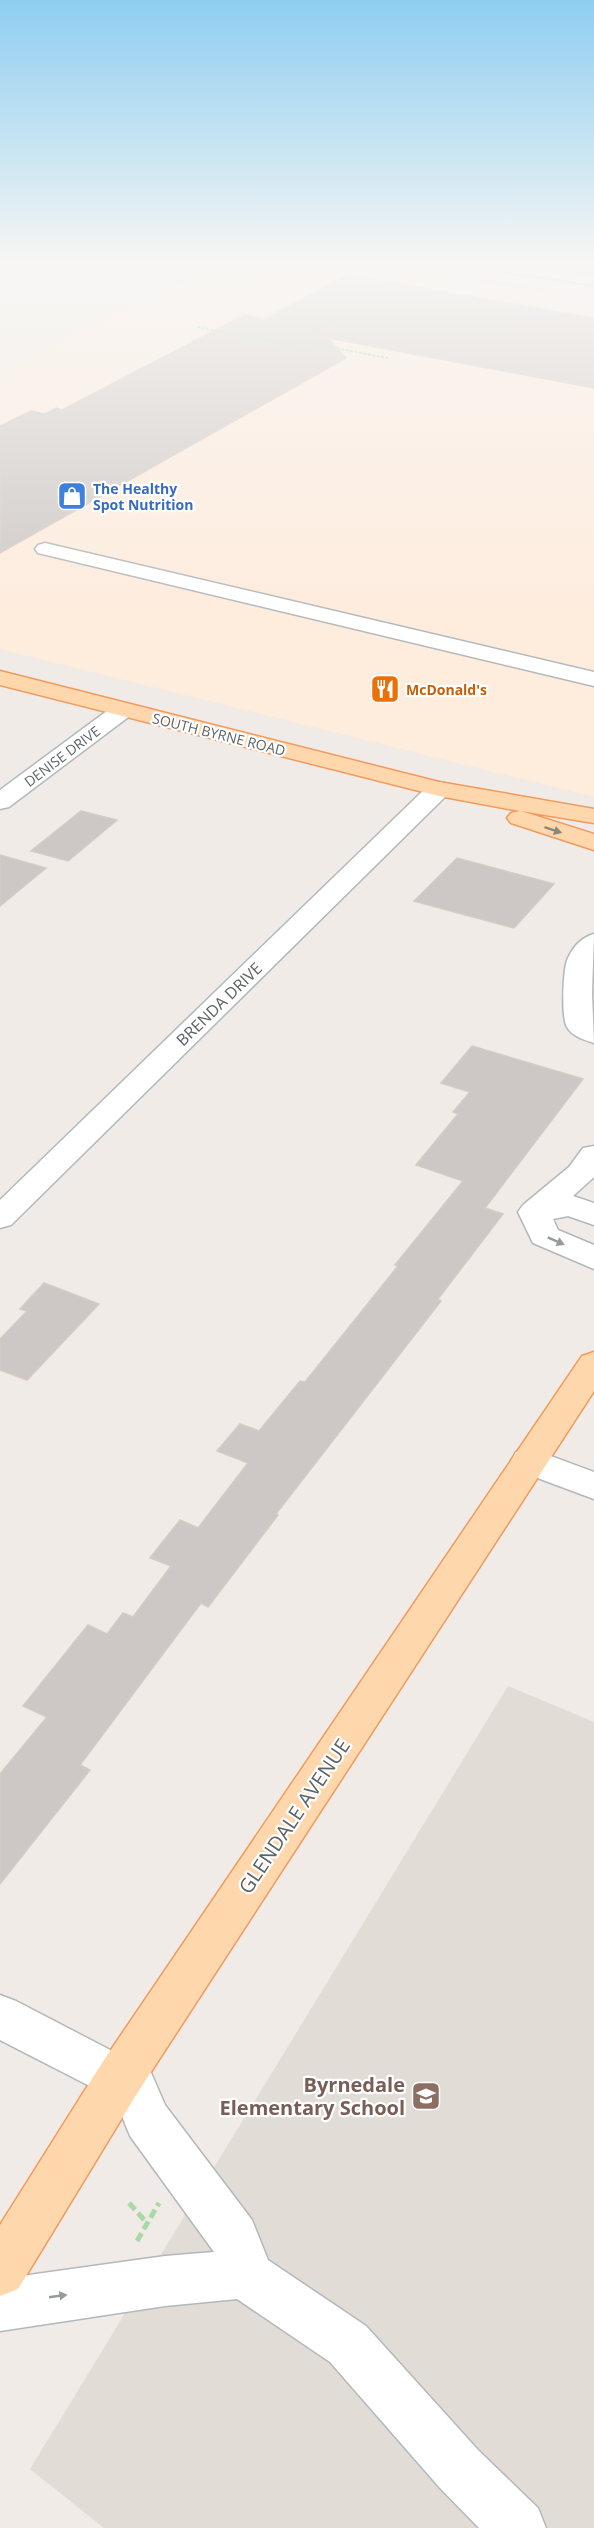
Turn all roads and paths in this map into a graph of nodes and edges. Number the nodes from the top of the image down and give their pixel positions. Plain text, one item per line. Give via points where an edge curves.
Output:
1 (45, 549) dead end
2 (0, 678) edge
3 (594, 679) edge
4 (123, 710) junction
5 (439, 789) junction
6 (0, 802) edge
7 (594, 816) edge
8 (594, 842) edge
9 (594, 942) edge
10 (594, 1034) edge
11 (594, 1155) edge
12 (534, 1212) junction
13 (594, 1215) edge
14 (0, 1218) edge
15 (594, 1258) edge
16 (594, 1364) edge
17 (529, 1461) junction
18 (594, 1486) edge
19 (0, 2016) edge
20 (122, 2074) junction
21 (165, 2192) dead end
22 (129, 2203) dead end
23 (147, 2223) junction
24 (131, 2251) dead end
25 (0, 2271) edge
26 (243, 2273) junction
27 (0, 2305) edge
28 (518, 2528) edge

1 - 3 street
2 - 4 main road, SOUTH BYRNE ROAD
4 - 5 main road, SOUTH BYRNE ROAD
4 - 6 street, DENISE DRIVE
5 - 7 main road, SOUTH BYRNE ROAD
5 -> 8 main road, SOUTH BYRNE ROAD
5 - 14 street, BRENDA DRIVE
9 - 10 street via 580,960 578,993 579,1024
11 - 12 street via 580,1174
12 - 13 street via 571,1206
12 -> 15 street via 544,1236
16 - 17 main road, GLENDALE AVENUE
17 - 18 street
17 - 20 main road, GLENDALE AVENUE
19 - 20 street
20 - 25 main road, GLENDALE AVENUE
20 - 26 street via 147,2120 234,2237 242,2254
21 - 23 path
22 - 23 path
23 - 24 path
27 -> 26 street
26 - 28 street via 348,2344 459,2469

